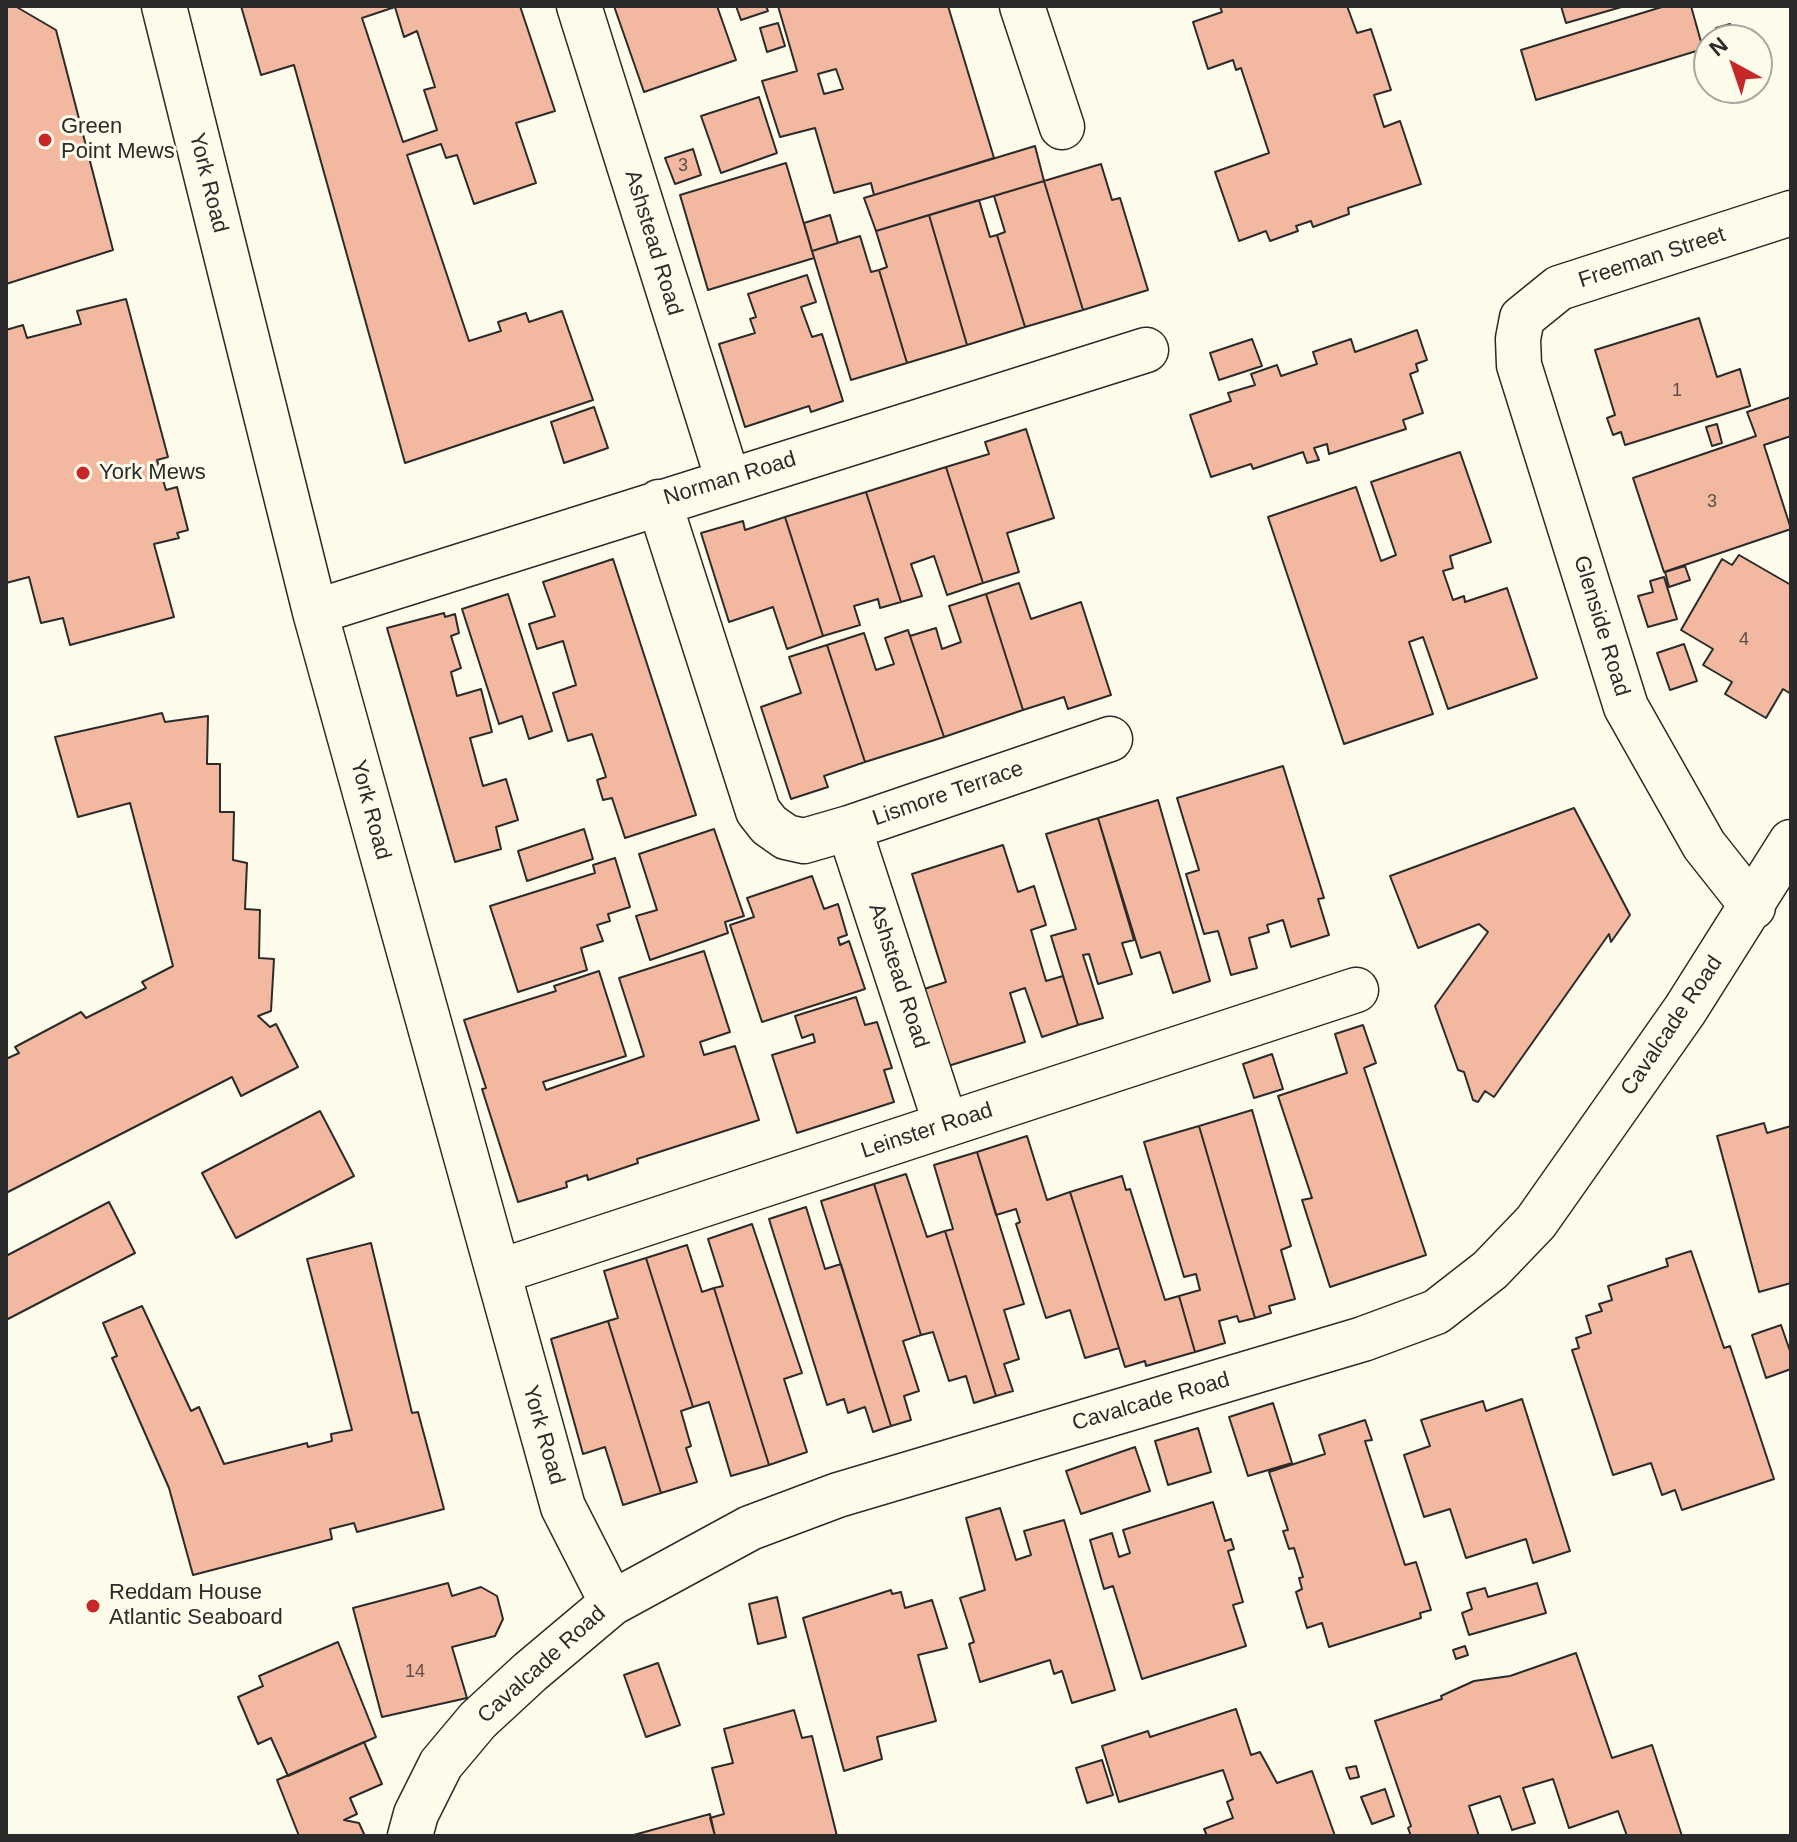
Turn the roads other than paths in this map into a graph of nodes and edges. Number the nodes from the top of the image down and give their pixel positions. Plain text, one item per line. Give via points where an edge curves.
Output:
1 (164, 6) edge
2 (579, 6) edge
3 (1022, 6) edge
4 (1062, 127) dead end
5 (1791, 213) edge
6 (1522, 318) joint
7 (1146, 350) dead end
8 (728, 480) junction
9 (659, 502) junction
10 (315, 612) junction
11 (1110, 739) dead end
12 (849, 828) junction
13 (1791, 842) edge
14 (1753, 907) junction
15 (1356, 990) dead end
16 (946, 1125) junction
17 (498, 1272) junction
18 (612, 1603) junction
19 (410, 1836) edge

1 - 10 street, York Road
2 - 8 street, Ashstead Road
3 - 4 street
5 - 6 street, Freeman Street via 1559,288
6 - 14 street, Glenside Road via 1519,365 1626,707 1704,845
7 - 8 street, Norman Road
8 - 9 street, Norman Road
9 - 10 street, Norman Road
9 - 12 street, Lismore Terrace via 758,811 786,837 804,841
10 - 17 street, York Road
11 - 12 street, Lismore Terrace
12 - 16 street, Ashstead Road
13 - 14 street, Cavalcade Road
14 - 18 street, Cavalcade Road via 1536,1222 1490,1270 1436,1312 1363,1339 838,1495 750,1528
15 - 16 street, Leinster Road
16 - 17 street, Leinster Road
17 - 18 street, York Road via 563,1507
18 - 19 street, Cavalcade Road via 478,1720 441,1764

